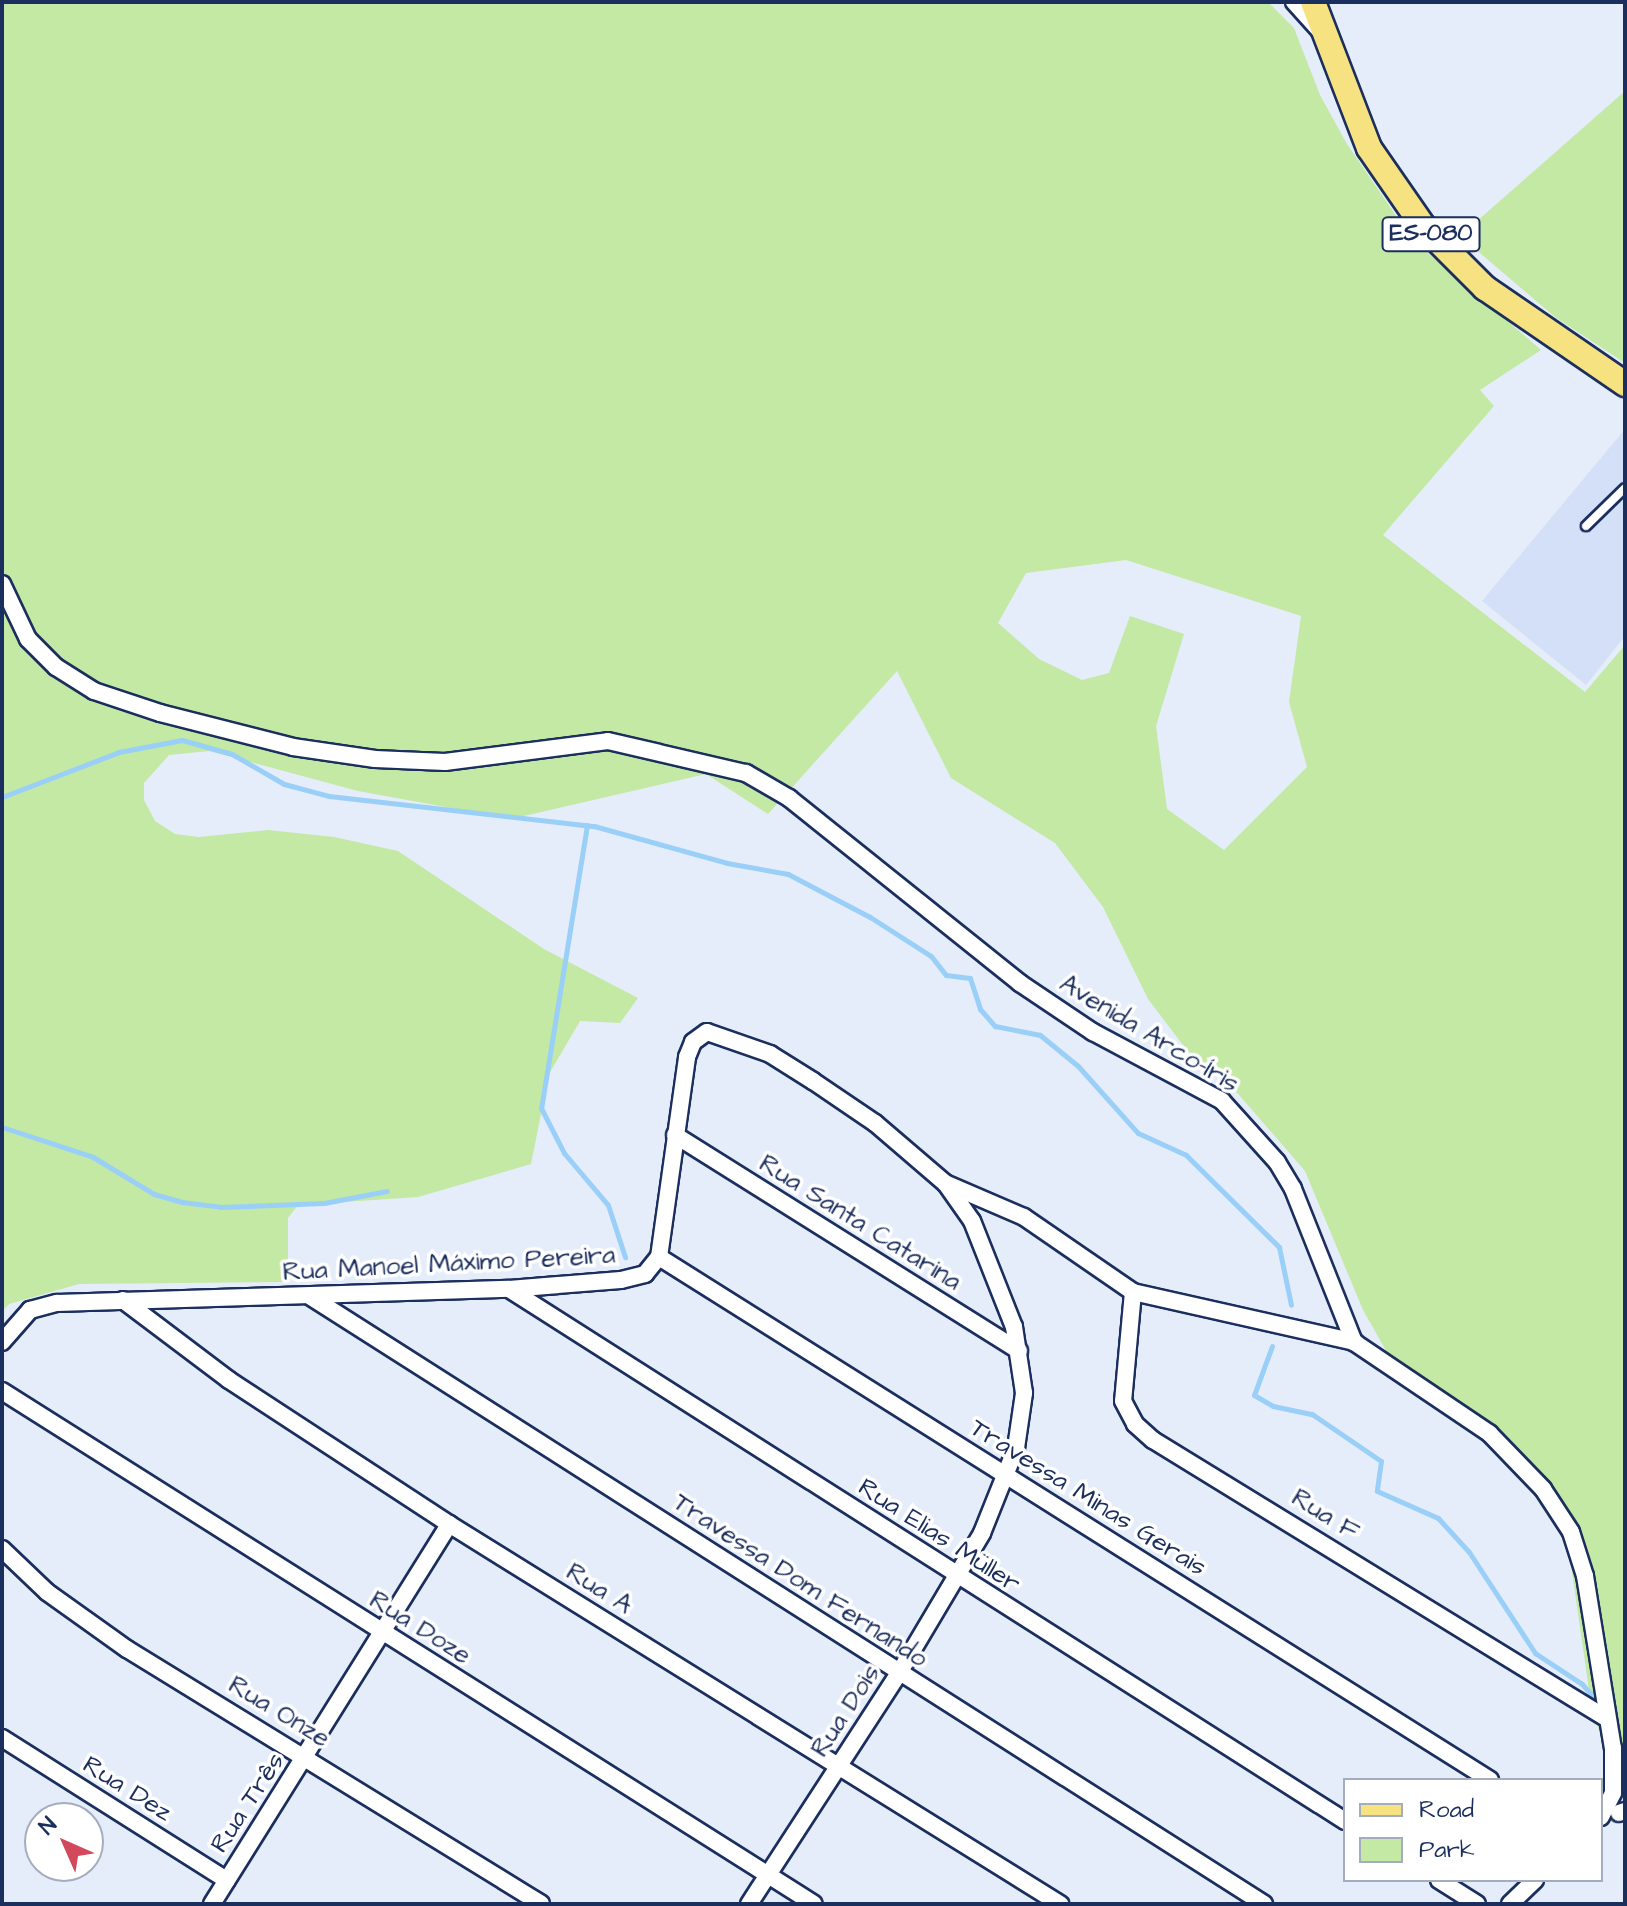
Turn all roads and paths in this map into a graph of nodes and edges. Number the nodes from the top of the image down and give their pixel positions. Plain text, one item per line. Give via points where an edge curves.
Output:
1 (1294, 2) edge
2 (1313, 2) edge
3 (1320, 32) junction
4 (1625, 384) edge
5 (1625, 488) edge
6 (1586, 526) dead end
7 (2, 584) edge
8 (675, 1135) junction
9 (945, 1183) junction
10 (659, 1257) junction
11 (509, 1289) junction
12 (1133, 1292) junction
13 (310, 1297) junction
14 (123, 1300) junction
15 (19, 1318) junction
16 (2, 1334) edge
17 (2, 1342) edge
18 (1354, 1342) junction
19 (1019, 1351) junction
20 (2, 1391) edge
21 (1008, 1475) junction
22 (449, 1524) junction
23 (2, 1549) edge
24 (957, 1576) junction
25 (381, 1632) junction
26 (899, 1673) junction
27 (1606, 1718) junction
28 (2, 1738) edge
29 (307, 1757) junction
30 (840, 1766) junction
31 (1487, 1778) edge
32 (1616, 1813) edge
33 (1343, 1820) edge
34 (767, 1875) junction
35 (227, 1880) junction
36 (1442, 1882) edge
37 (1533, 1882) edge
38 (212, 1904) edge
39 (541, 1904) edge
40 (749, 1904) edge
41 (814, 1904) edge
42 (1060, 1904) edge
43 (1264, 1904) edge
44 (1477, 1904) edge
45 (1510, 1904) edge

1 - 3 street
2 - 3 main road, ES-080
3 - 4 main road, ES-080 via 1369,148 1423,226 1485,288
5 - 6 lane
7 - 18 street, Avenida Arco-Íris via 28,639 56,667 94,691 160,713 293,747 375,759 445,762 608,741 714,762 789,798 1020,983 1093,1032 1222,1101 1277,1162 1293,1189
8 - 9 street via 693,1042 699,1034 718,1032 813,1081 875,1123
8 - 10 street
8 - 19 street, Rua Santa Catarina
9 - 12 street via 1024,1217
9 - 19 street, Rua Dois via 972,1221 991,1263
10 - 11 street, Rua Manoel Máximo Pereira via 653,1268 633,1279
10 - 21 street, Travessa Minas Gerais
11 - 13 street, Rua Manoel Máximo Pereira
11 - 24 street, Rua Elias Müller
12 - 18 street
12 - 27 street, Rua F via 1123,1401 1135,1424 1153,1440
13 - 14 street, Rua Manoel Máximo Pereira
13 - 26 street, Travessa Dom Fernando
14 - 15 street, Rua Manoel Máximo Pereira via 43,1305
14 - 22 street, Rua A via 229,1380
15 - 16 lane
15 - 17 street
18 - 27 street via 1489,1433 1554,1505 1581,1561
19 - 21 street, Rua Dois via 1024,1393
20 - 25 street, Rua Doze
21 - 24 street, Rua Dois
21 - 31 street, Travessa Minas Gerais
22 - 25 street, Rua Três
22 - 30 street, Rua A
23 - 29 street, Rua Onze via 86,1622
24 - 26 street, Rua Dois
24 - 33 street, Rua Elias Müller
25 - 29 street, Rua Três
25 - 34 street, Rua Doze
26 - 30 street, Rua Dois
26 - 43 street, Travessa Dom Fernando
27 - 32 street
28 - 35 street, Rua Dez
29 - 35 street, Rua Três
29 - 39 street, Rua Onze
30 - 34 street, Rua Dois
30 - 42 street, Rua A
34 - 40 street, Rua Dois
34 - 41 street, Rua Doze
35 - 38 street, Rua Três
36 - 44 street
37 - 45 street

